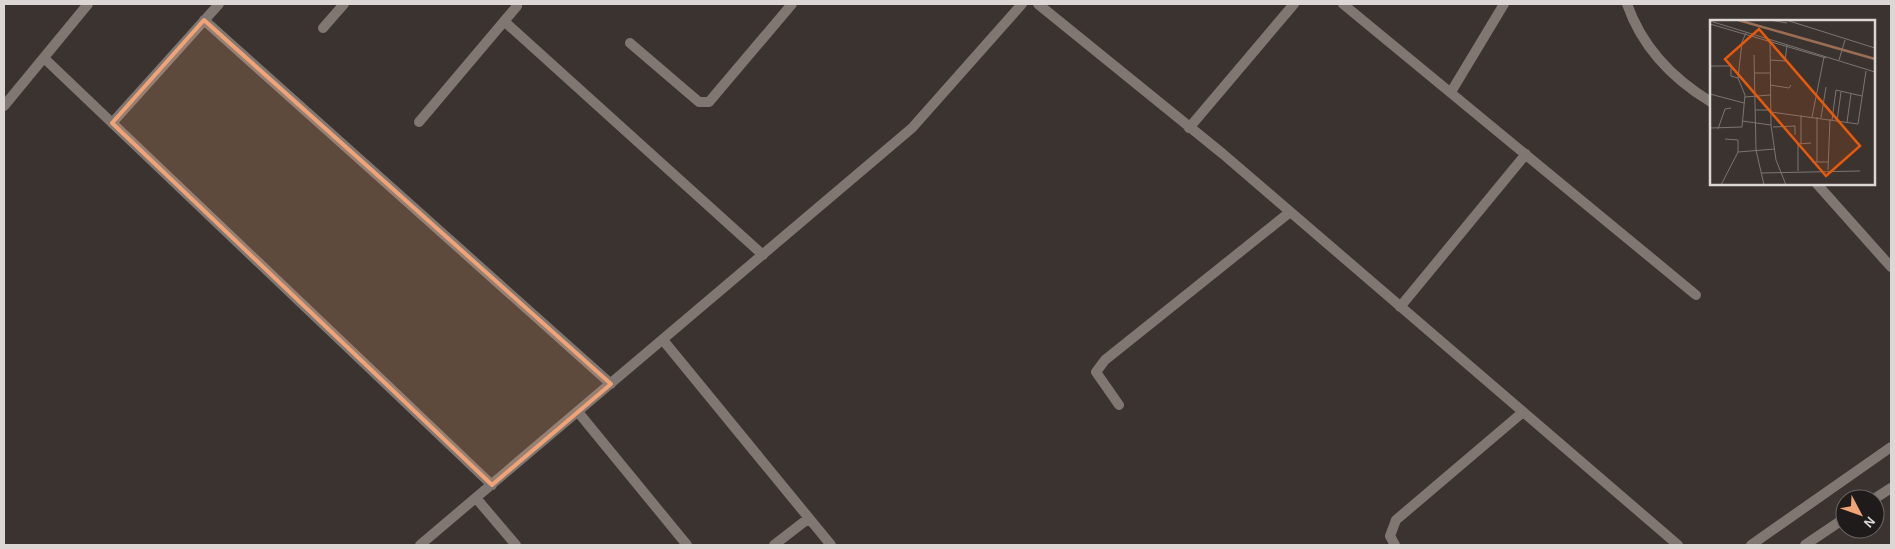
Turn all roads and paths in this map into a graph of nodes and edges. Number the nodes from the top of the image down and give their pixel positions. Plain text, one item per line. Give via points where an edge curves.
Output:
1 (88, 4) edge
2 (219, 4) edge
3 (344, 4) edge
4 (516, 4) edge
5 (792, 4) edge
6 (1022, 4) edge
7 (1038, 4) edge
8 (1054, 4) edge
9 (1294, 4) edge
10 (1344, 4) edge
11 (1504, 4) edge
12 (1627, 4) edge
13 (1047, 12) junction
14 (204, 20) junction
15 (504, 21) junction
16 (323, 28) dead end
17 (630, 43) dead end
18 (44, 58) junction
19 (1451, 92) junction
20 (1710, 101) edge
21 (4, 106) edge
22 (419, 122) dead end
23 (112, 123) junction
24 (1189, 128) junction
25 (1526, 154) junction
26 (1818, 185) edge
27 (1290, 212) junction
28 (763, 255) junction
29 (1891, 267) edge
30 (1696, 295) dead end
31 (1400, 307) junction
32 (663, 340) junction
33 (611, 384) junction
34 (1119, 405) dead end
35 (578, 412) junction
36 (1523, 412) junction
37 (1891, 447) edge
38 (492, 485) junction
39 (476, 498) junction
40 (809, 518) junction
41 (1835, 525) edge
42 (422, 545) edge
43 (516, 545) edge
44 (687, 545) edge
45 (774, 545) edge
46 (831, 545) edge
47 (1395, 545) edge
48 (1678, 545) edge
49 (1751, 545) edge
50 (1805, 545) edge

1 - 18 street
2 - 14 street
3 - 16 street
4 - 15 street
5 - 17 street via 709,102 699,102
6 - 28 street via 912,128
7 - 13 street
8 - 13 street
9 - 24 street
10 - 19 street
11 - 19 street
12 - 20 street via 1631,17 1664,66 1686,87
13 - 24 street
14 - 23 street
14 - 33 street
15 - 22 street
15 - 28 street
18 - 21 street
18 - 23 street
19 - 25 street
23 - 38 street
24 - 27 street
25 - 30 street
25 - 31 street
26 - 29 street
27 - 31 street
27 - 34 street via 1105,360 1096,372
28 - 32 street
31 - 36 street
32 - 33 street
32 - 40 street
33 - 35 street
35 - 38 street
35 - 44 street
36 - 47 street via 1396,520 1390,536
36 - 48 street
37 - 49 street
38 - 39 street
39 - 42 street
39 - 43 street
40 - 45 street
40 - 46 street
41 - 50 street

